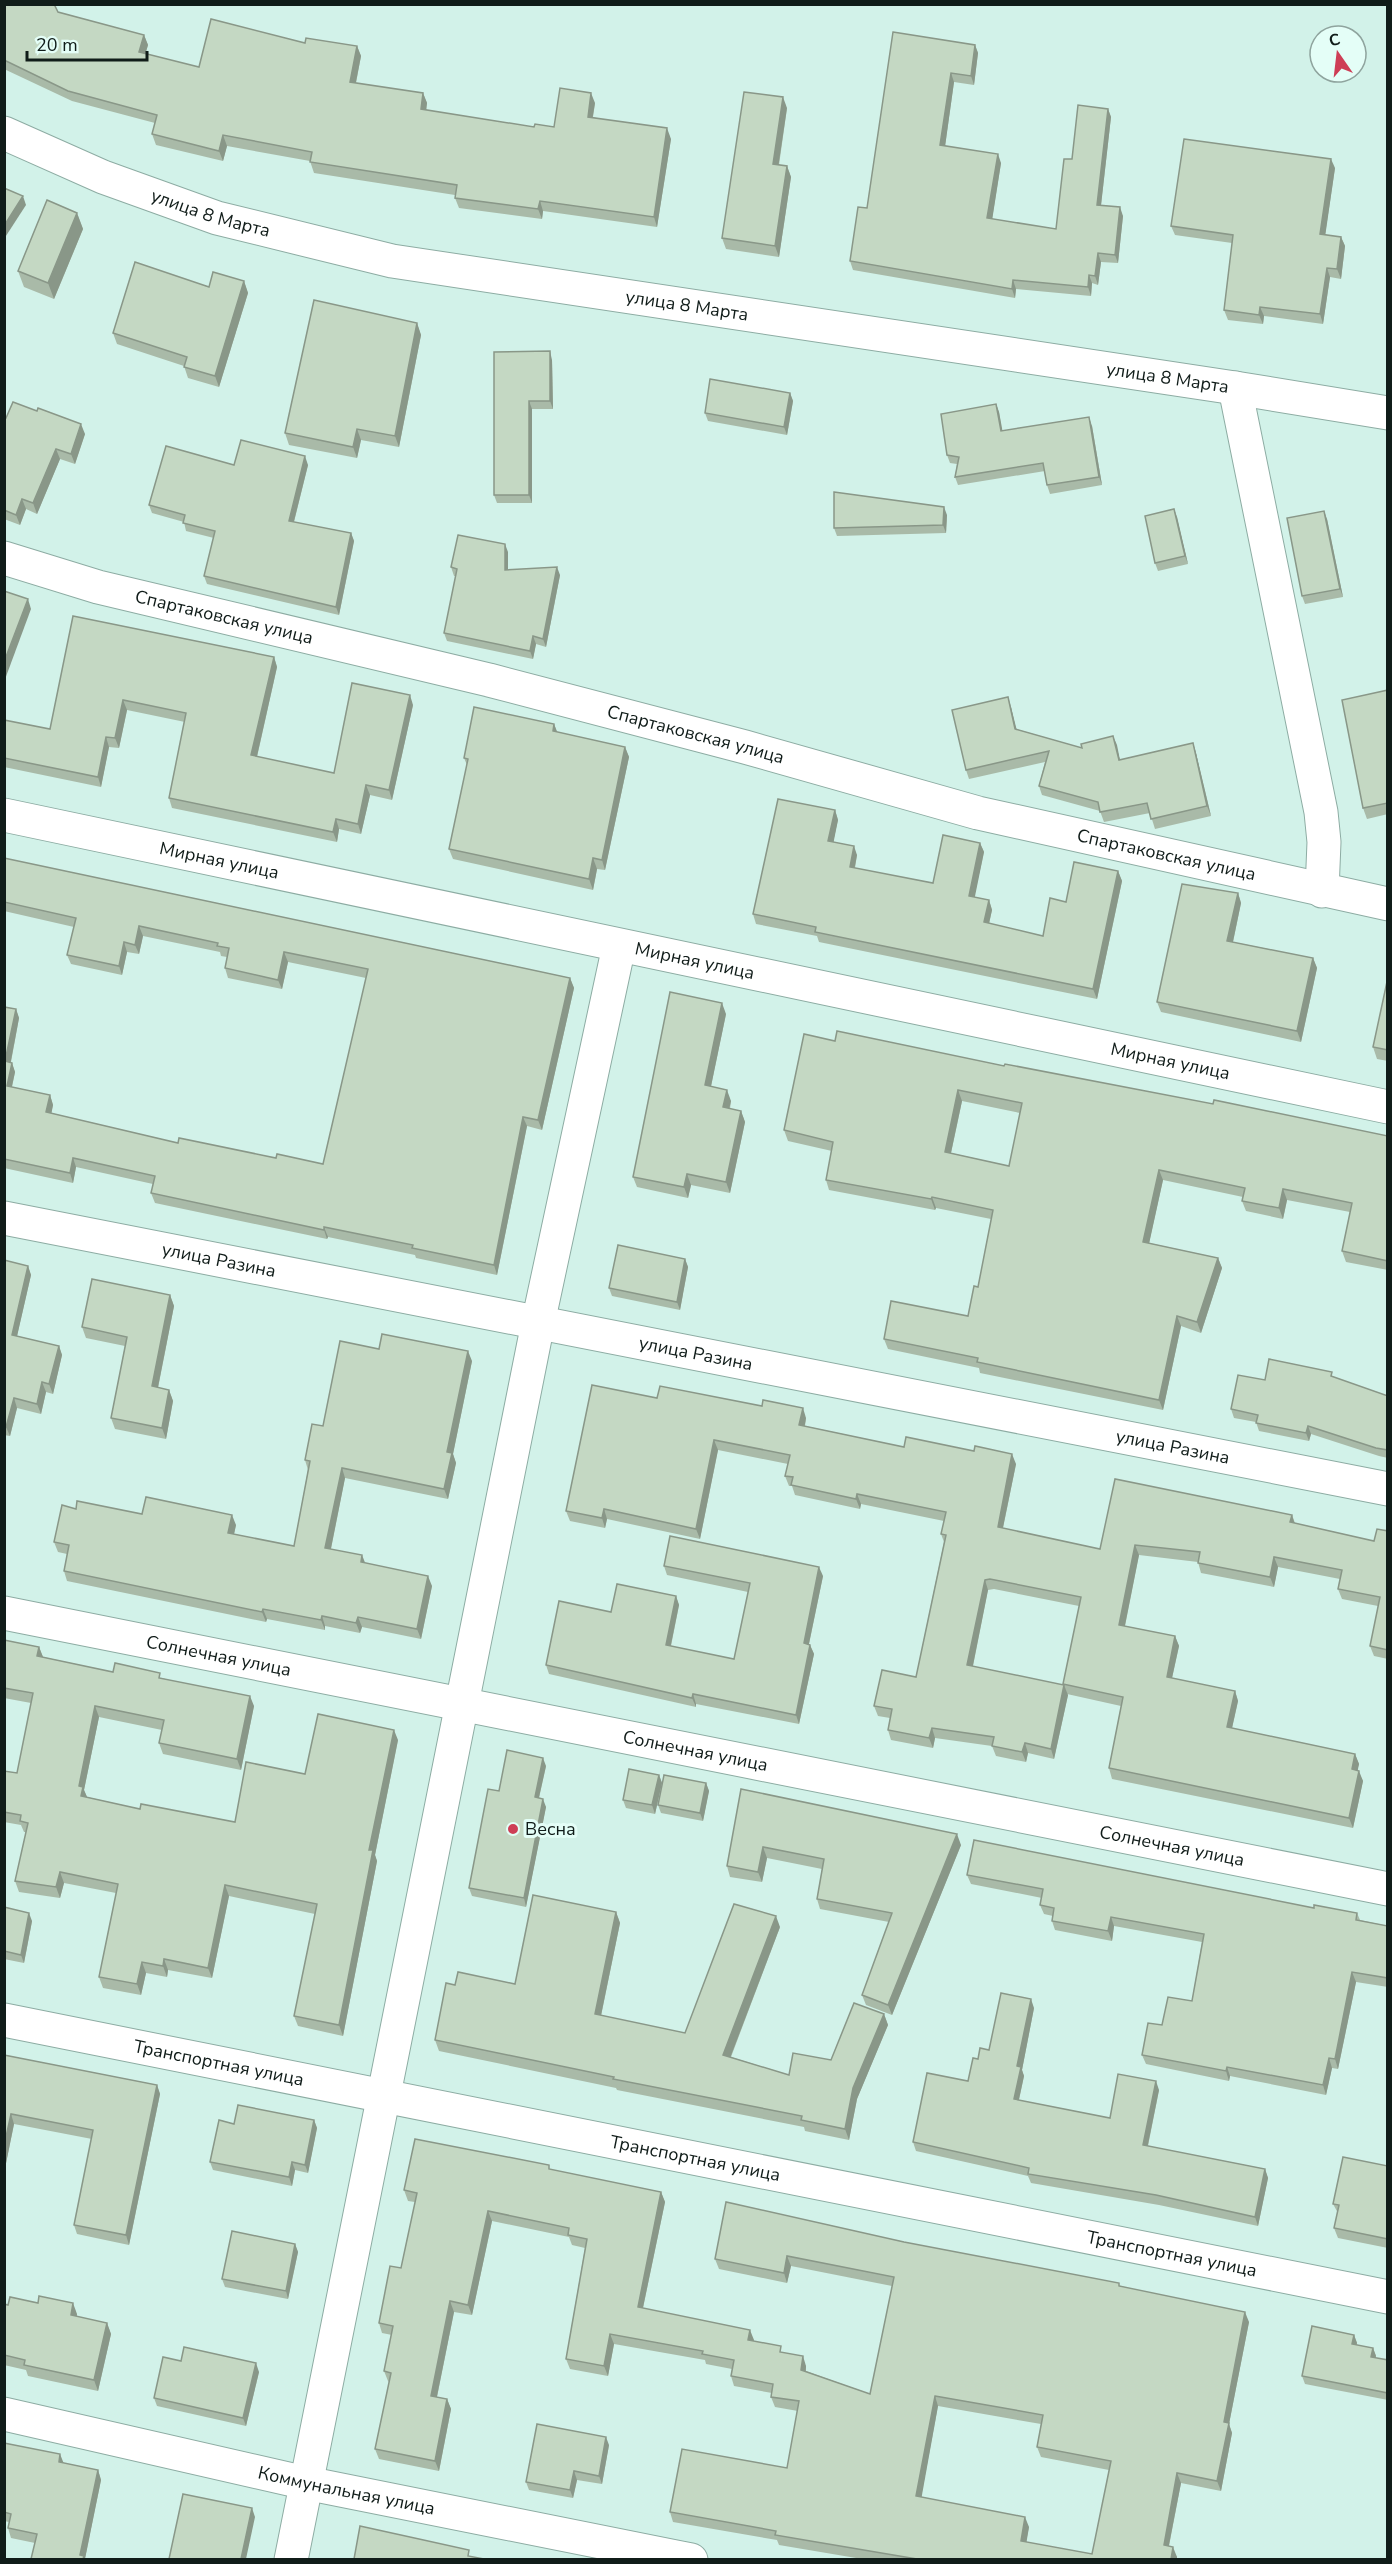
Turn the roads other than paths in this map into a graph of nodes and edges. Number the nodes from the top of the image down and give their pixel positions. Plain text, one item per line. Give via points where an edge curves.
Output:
1 (4, 133) edge
2 (1235, 388) junction
3 (1388, 413) edge
4 (4, 558) edge
5 (4, 815) edge
6 (1322, 891) junction
7 (1388, 904) edge
8 (619, 946) junction
9 (1388, 1107) edge
10 (4, 1218) edge
11 (538, 1323) junction
12 (1388, 1490) edge
13 (4, 1613) edge
14 (461, 1703) junction
15 (1388, 1888) edge
16 (4, 2020) edge
17 (382, 2094) junction
18 (1388, 2297) edge
19 (4, 2414) edge
20 (306, 2483) junction
21 (291, 2559) edge
22 (691, 2559) edge

1 - 2 street, улица 8 Марта via 103,177 217,218 392,261
2 - 3 street, улица 8 Марта
2 - 6 street via 1321,812
4 - 6 street, Спартаковская улица via 98,587 489,680 745,747 978,813
5 - 8 street, Мирная улица
6 - 7 street, Спартаковская улица
8 - 9 street, Мирная улица
8 - 11 street
10 - 11 street, улица Разина
11 - 12 street, улица Разина
11 - 14 street
13 - 14 street, Солнечная улица
14 - 15 street, Солнечная улица
14 - 17 street
16 - 17 street, Транспортная улица
17 - 18 street, Транспортная улица
17 - 20 street
19 - 20 street, Коммунальная улица
20 - 21 street
20 - 22 street, Коммунальная улица

